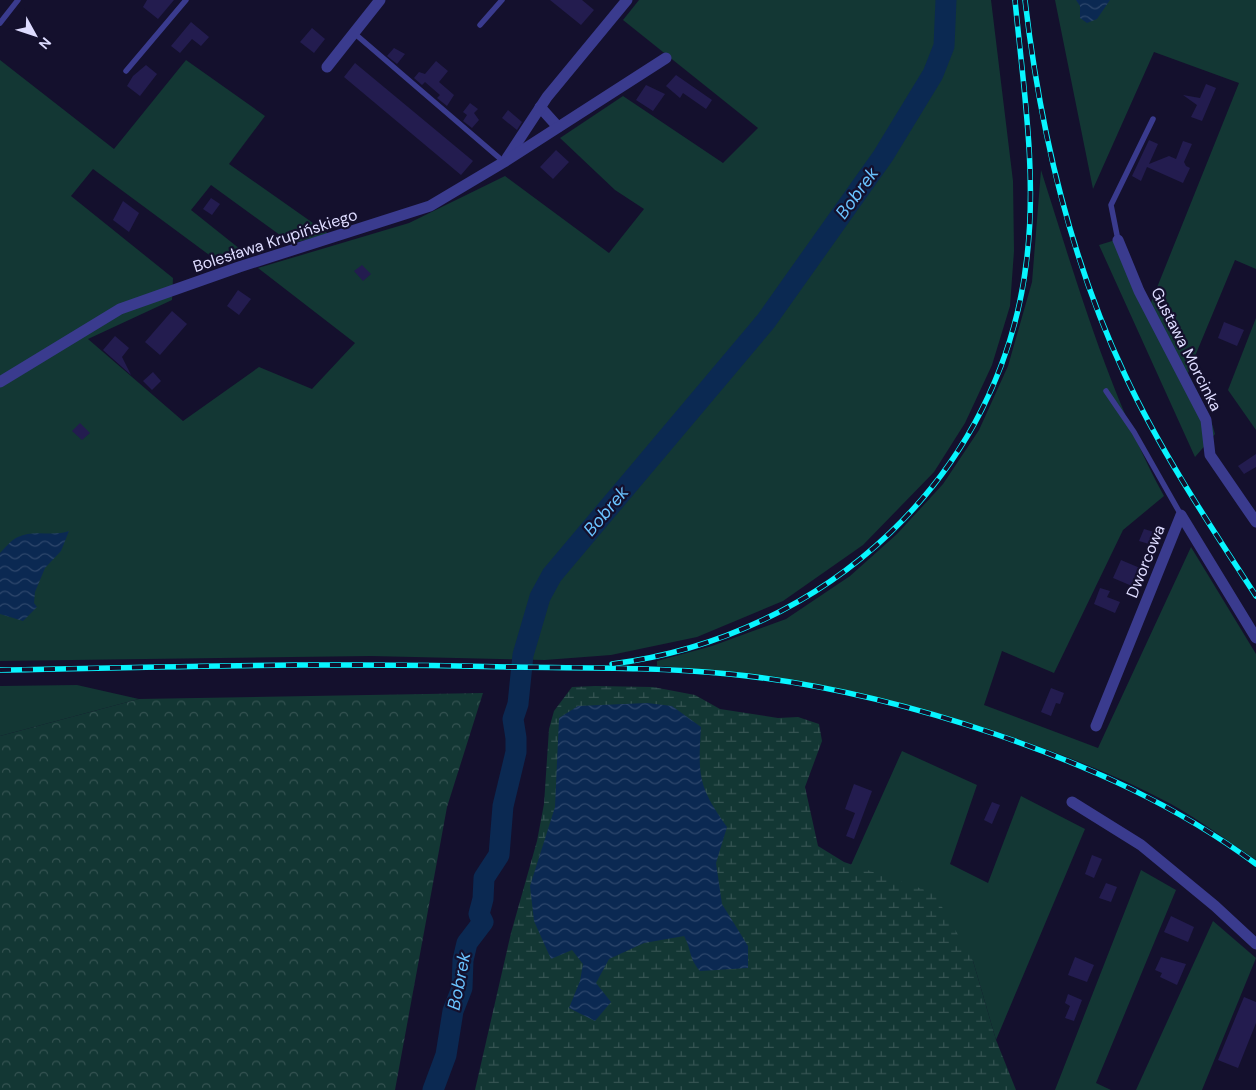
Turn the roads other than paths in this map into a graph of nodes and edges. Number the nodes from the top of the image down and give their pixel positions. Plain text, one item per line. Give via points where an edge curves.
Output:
1 (18, 0) edge
2 (186, 0) edge
3 (380, 0) edge
4 (502, 0) edge
5 (627, 0) edge
6 (0, 23) edge
7 (480, 25) dead end
8 (353, 33) junction
9 (666, 58) dead end
10 (327, 67) dead end
11 (126, 71) dead end
12 (540, 107) junction
13 (1154, 119) dead end
14 (558, 127) junction
15 (504, 162) junction
16 (1118, 240) joint
17 (0, 382) edge
18 (1106, 390) dead end
19 (1181, 515) junction
20 (1256, 522) edge
21 (1256, 638) edge
22 (1096, 726) dead end
23 (1072, 802) dead end
24 (1256, 944) edge

1 - 6 lane
2 - 11 lane
3 - 8 street
4 - 7 lane
5 - 12 street
8 - 10 street
8 - 15 lane
9 - 14 street, Bolesława Krupińskiego
12 - 14 street
12 - 15 street
13 - 16 lane via 1111,205
14 - 15 street, Bolesława Krupińskiego
15 - 17 street, Bolesława Krupińskiego via 430,206 120,309
16 - 20 street, Gustawa Morcinka via 1139,291 1206,420 1210,455
18 - 19 lane
19 - 21 street, Dworcowa
19 - 22 street, Dworcowa
23 - 24 street via 1141,845

